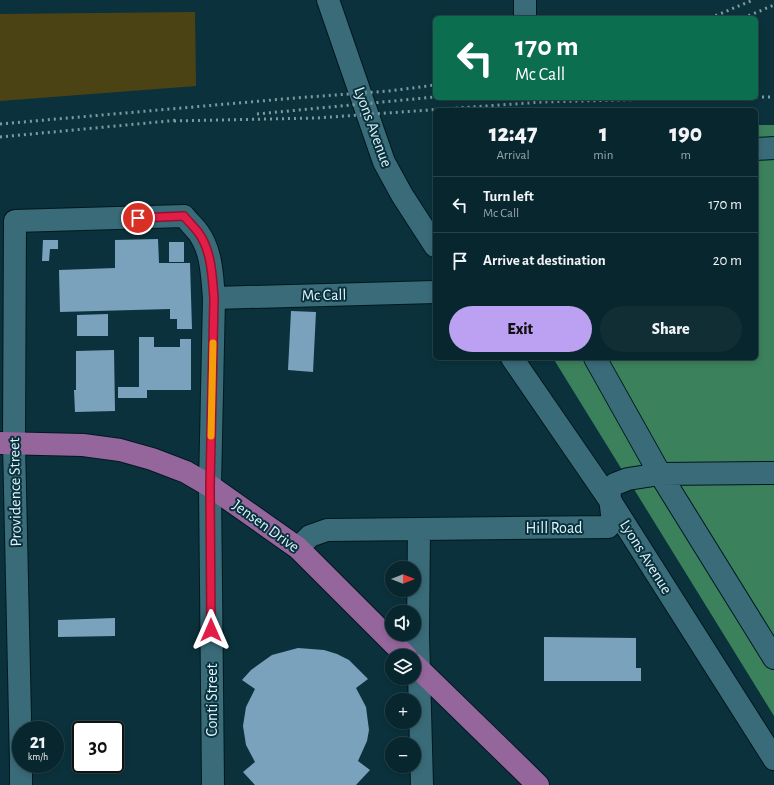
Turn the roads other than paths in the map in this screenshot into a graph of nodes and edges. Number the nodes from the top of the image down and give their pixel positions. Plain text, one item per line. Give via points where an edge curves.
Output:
1 (328, 0) edge
2 (525, 0) edge
3 (525, 16) edge
4 (774, 148) edge
5 (758, 149) edge
6 (184, 216) joint
7 (433, 243) edge
8 (433, 292) edge
9 (214, 298) junction
10 (516, 360) edge
11 (596, 360) edge
12 (7, 443) edge
13 (774, 473) edge
14 (660, 474) junction
15 (210, 486) junction
16 (609, 499) junction
17 (419, 528) junction
18 (298, 548) junction
19 (399, 649) edge
20 (416, 649) edge
21 (774, 658) edge
22 (421, 671) edge
23 (415, 685) edge
24 (19, 721) edge
25 (774, 759) edge
26 (21, 773) edge
27 (22, 785) edge
28 (213, 785) edge
29 (422, 785) edge
30 (538, 785) edge

1 - 7 street, Lyons Avenue via 384,162
2 - 3 street
4 - 5 street
6 - 9 street, Conti Street via 207,249
6 - 12 street, Providence Street via 15,221
8 - 9 street, Mc Call
9 - 15 street, Conti Street
10 - 16 street, Lyons Avenue
11 - 14 street
12 - 15 main road, Jensen Drive via 83,445 120,450 186,472
12 - 24 street, Providence Street
13 - 14 street
14 - 16 street via 628,479 615,484 609,490
14 - 21 street
15 - 18 main road, Jensen Drive
15 - 28 street, Conti Street
16 - 17 street, Hill Road via 613,522 608,527
16 - 25 street, Lyons Avenue
17 - 18 street, Hill Road via 327,530 310,536
17 - 20 street via 418,636
18 - 19 main road, Jensen Drive
22 - 30 main road, Jensen Drive
23 - 29 street
26 - 27 street, Providence Street

